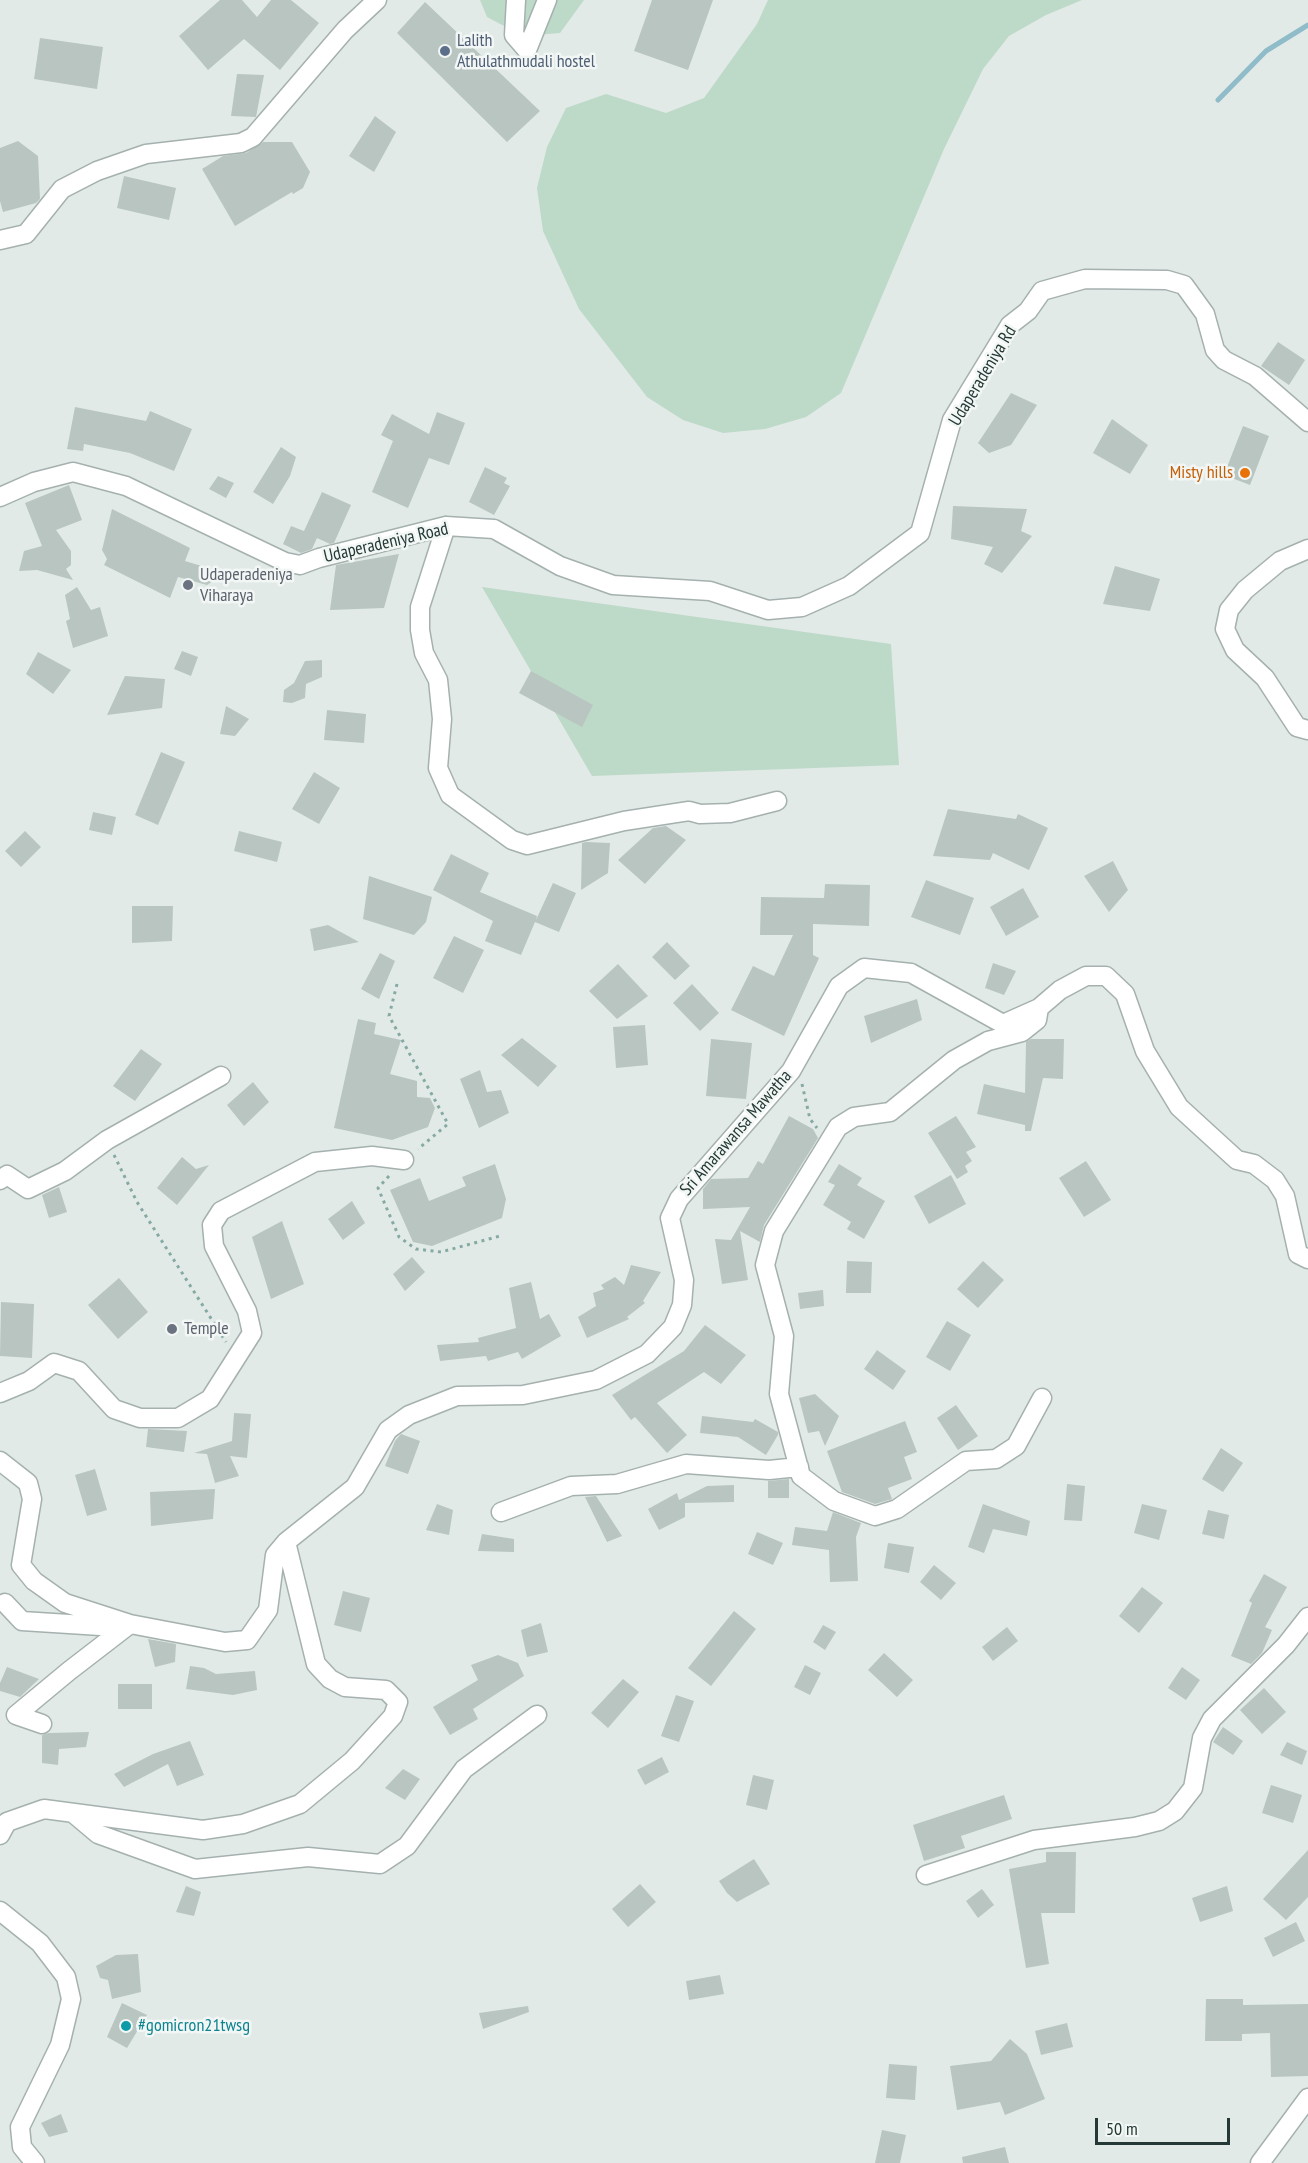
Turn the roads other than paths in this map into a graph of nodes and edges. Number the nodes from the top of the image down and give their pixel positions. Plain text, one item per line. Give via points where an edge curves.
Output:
1 (377, 0) edge
2 (516, 0) edge
3 (547, 0) edge
4 (0, 240) edge
5 (1308, 422) edge
6 (0, 497) edge
7 (446, 526) junction
8 (1308, 549) edge
9 (849, 586) joint
10 (1308, 730) edge
11 (777, 801) dead end
12 (1039, 1008) junction
13 (221, 1076) dead end
14 (405, 1160) road end
15 (0, 1180) edge
16 (1308, 1259) edge
17 (0, 1393) edge
18 (1042, 1398) dead end
19 (0, 1461) edge
20 (799, 1467) junction
21 (501, 1512) dead end
22 (286, 1542) junction
23 (5, 1603) dead end
24 (1308, 1617) edge
25 (129, 1626) junction
26 (537, 1715) dead end
27 (8, 1716) edge
28 (42, 1724) dead end
29 (73, 1813) junction
30 (0, 1835) edge
31 (926, 1875) dead end
32 (0, 1911) edge
33 (1308, 2098) edge
34 (35, 2163) edge
35 (1260, 2163) edge

1 - 4 street via 345,30 253,137 241,143 146,154 97,171 62,189 26,234
2 - 3 street via 514,35 527,50
5 - 9 street, Udaperadeniya Rd via 1255,376 1224,360 1215,350 1205,314 1184,285 1167,280 1085,279 1042,291 1028,311 1010,325 952,420 921,533
6 - 7 street, Udaperadeniya Road via 34,482 73,472 126,486 285,562 300,565
7 - 9 street, Udaperadeniya Road via 494,529 560,566 613,585 710,591 768,610 802,607
7 - 11 street via 420,607 420,630 424,652 438,680 442,719 438,768 450,795 513,840 527,844 624,821 689,811 730,813
8 - 10 street via 1280,561 1245,590 1229,610 1225,629 1235,650 1265,678 1297,727
12 - 16 street, Sri Amarawansa Mawatha via 1060,990 1086,976 1106,976 1125,994 1145,1051 1179,1107 1237,1160 1254,1164 1275,1180 1285,1196 1298,1254
12 - 20 street via 1037,1020 1022,1032 988,1041 954,1060 890,1112 854,1117 838,1127 774,1231 765,1265 784,1336 779,1394
12 - 22 street, Sri Amarawansa Mawatha via 1003,1024 911,974 864,968 839,987 791,1071 679,1199 670,1218 684,1280 682,1305 673,1327 647,1354 596,1380 523,1395 456,1396 409,1415 388,1430 355,1487
13 - 15 street via 107,1140 65,1171 28,1188 7,1175
14 - 17 street via 372,1156 315,1162 221,1211 212,1225 214,1246 247,1311 252,1333 210,1399 178,1418 140,1418 114,1409 79,1371 54,1363 29,1381
18 - 20 street via 1016,1446 996,1459 966,1461 897,1509 875,1516 834,1501 801,1476
19 - 25 street via 28,1483 32,1500 21,1565 34,1581 65,1603
20 - 21 street via 769,1470 686,1464 617,1484 571,1486
22 - 25 street via 275,1555 268,1610 247,1640 225,1642
22 - 29 street via 316,1664 345,1688 386,1690 398,1702 393,1716 352,1761 300,1804 243,1824 203,1830
23 - 25 street via 22,1621
24 - 31 street via 1286,1645 1212,1719 1202,1738 1193,1788 1175,1810 1159,1821 1034,1840
25 - 27 street
26 - 29 street via 464,1769 407,1846 380,1864 308,1857 195,1869 98,1834
27 - 28 street
29 - 30 street via 44,1809 7,1822
32 - 34 street via 40,1943 66,1977 71,1999 60,2045 20,2127 22,2147
33 - 35 street

